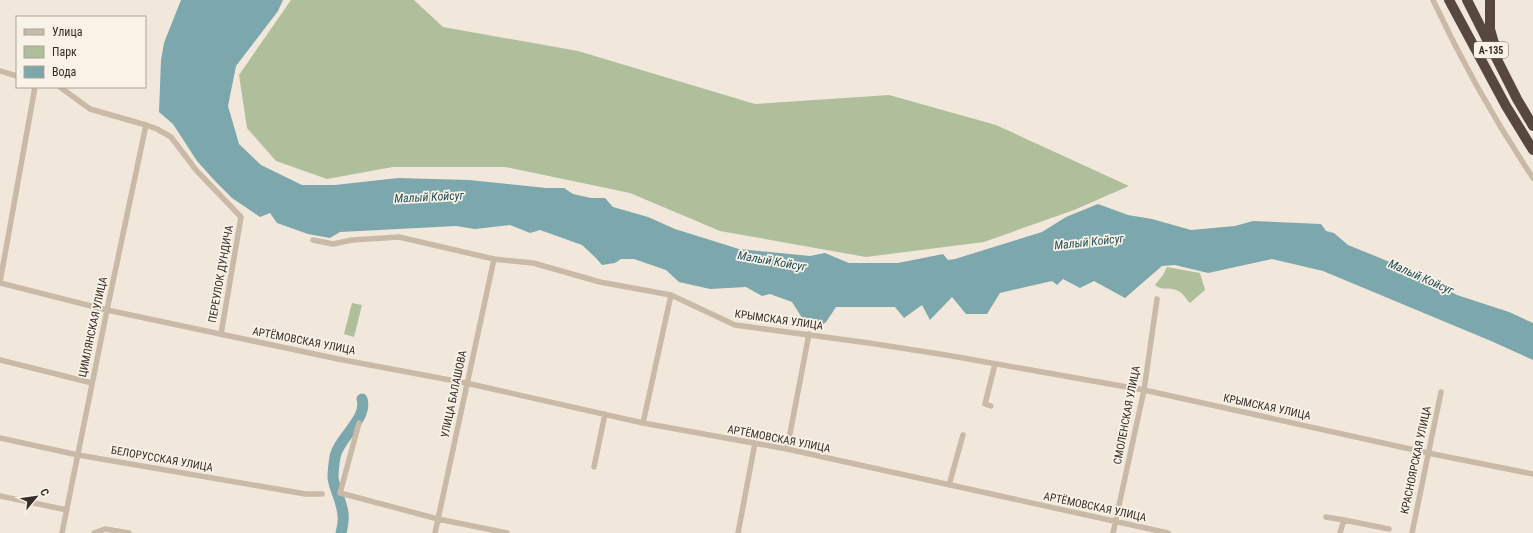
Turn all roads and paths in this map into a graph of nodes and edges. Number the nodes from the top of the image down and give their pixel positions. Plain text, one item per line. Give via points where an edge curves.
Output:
1 (1433, 0) edge
2 (1450, 0) edge
3 (1453, 0) edge
4 (1466, 0) edge
5 (1490, 0) edge
6 (1484, 65) junction
7 (0, 71) edge
8 (16, 76) edge
9 (35, 88) edge
10 (61, 88) edge
11 (1517, 99) junction
12 (146, 125) junction
13 (1533, 126) edge
14 (1533, 150) edge
15 (1533, 178) edge
16 (313, 240) dead end
17 (494, 259) junction
18 (0, 282) edge
19 (671, 295) junction
20 (1157, 299) dead end
21 (107, 310) junction
22 (221, 334) junction
23 (809, 334) junction
24 (0, 360) edge
25 (995, 364) junction
26 (92, 383) junction
27 (466, 383) junction
28 (1144, 390) junction
29 (1441, 392) dead end
30 (991, 406) dead end
31 (605, 414) junction
32 (359, 423) dead end
33 (642, 423) junction
34 (963, 435) dead end
35 (0, 438) edge
36 (755, 444) junction
37 (787, 449) junction
38 (1428, 453) junction
39 (78, 455) junction
40 (594, 467) dead end
41 (1533, 474) edge
42 (948, 485) junction
43 (322, 494) dead end
44 (0, 496) edge
45 (66, 510) junction
46 (1326, 517) dead end
47 (438, 519) junction
48 (1344, 520) junction
49 (1116, 522) junction
50 (1389, 529) dead end
51 (62, 533) edge
52 (94, 533) edge
53 (129, 533) edge
54 (435, 533) edge
55 (507, 533) edge
56 (738, 533) edge
57 (1113, 533) edge
58 (1168, 533) edge
59 (1340, 533) edge
60 (1412, 533) edge

1 - 15 street via 1472,78
2 - 6 highway
3 - 6 highway, А-135
4 - 11 highway, А-135
5 - 11 highway via 1490,29 1498,57
6 - 14 highway, А-135
7 - 8 street
9 - 18 street
10 - 12 street via 90,109
11 - 13 highway, А-135
12 - 21 street, ЦИМЛЯНСКАЯ УЛИЦА
12 - 22 street, ПЕРЕУЛОК ДУНДИЧА via 170,137 196,170 241,217
16 - 17 street, КРЫМСКАЯ УЛИЦА via 333,244 399,237
17 - 19 street, КРЫМСКАЯ УЛИЦА via 533,263 600,282
17 - 27 street, УЛИЦА БАЛАШОВА
18 - 21 street, АРТЁМОВСКАЯ УЛИЦА
19 - 23 street, КРЫМСКАЯ УЛИЦА via 735,325
19 - 33 street
20 - 28 street, СМОЛЕНСКАЯ УЛИЦА
21 - 22 street, АРТЁМОВСКАЯ УЛИЦА
21 - 26 street, ЦИМЛЯНСКАЯ УЛИЦА
22 - 27 street, АРТЁМОВСКАЯ УЛИЦА
23 - 25 street, КРЫМСКАЯ УЛИЦА via 946,354
23 - 37 street
24 - 26 street
25 - 28 street, КРЫМСКАЯ УЛИЦА
25 - 30 street via 985,404
26 - 39 street, ЦИМЛЯНСКАЯ УЛИЦА
27 - 31 street, АРТЁМОВСКАЯ УЛИЦА
27 - 47 street, УЛИЦА БАЛАШОВА
28 - 38 street, КРЫМСКАЯ УЛИЦА
28 - 49 street, СМОЛЕНСКАЯ УЛИЦА
29 - 38 street, КРАСНОЯРСКАЯ УЛИЦА
31 - 33 street, АРТЁМОВСКАЯ УЛИЦА
31 - 40 street
32 - 47 street via 340,493
33 - 36 street, АРТЁМОВСКАЯ УЛИЦА
34 - 42 street
35 - 39 street, БЕЛОРУССКАЯ УЛИЦА
36 - 37 street, АРТЁМОВСКАЯ УЛИЦА
36 - 56 street
37 - 42 street, АРТЁМОВСКАЯ УЛИЦА
38 - 41 street, КРЫМСКАЯ УЛИЦА
38 - 60 street, КРАСНОЯРСКАЯ УЛИЦА
39 - 43 street, БЕЛОРУССКАЯ УЛИЦА via 306,494
39 - 45 street, ЦИМЛЯНСКАЯ УЛИЦА
42 - 49 street, АРТЁМОВСКАЯ УЛИЦА
44 - 45 street
45 - 51 street, ЦИМЛЯНСКАЯ УЛИЦА
46 - 48 street
47 - 54 street, УЛИЦА БАЛАШОВА
47 - 55 street
48 - 50 street
48 - 59 street
49 - 57 street, СМОЛЕНСКАЯ УЛИЦА
49 - 58 street, АРТЁМОВСКАЯ УЛИЦА
52 - 53 street via 105,528

